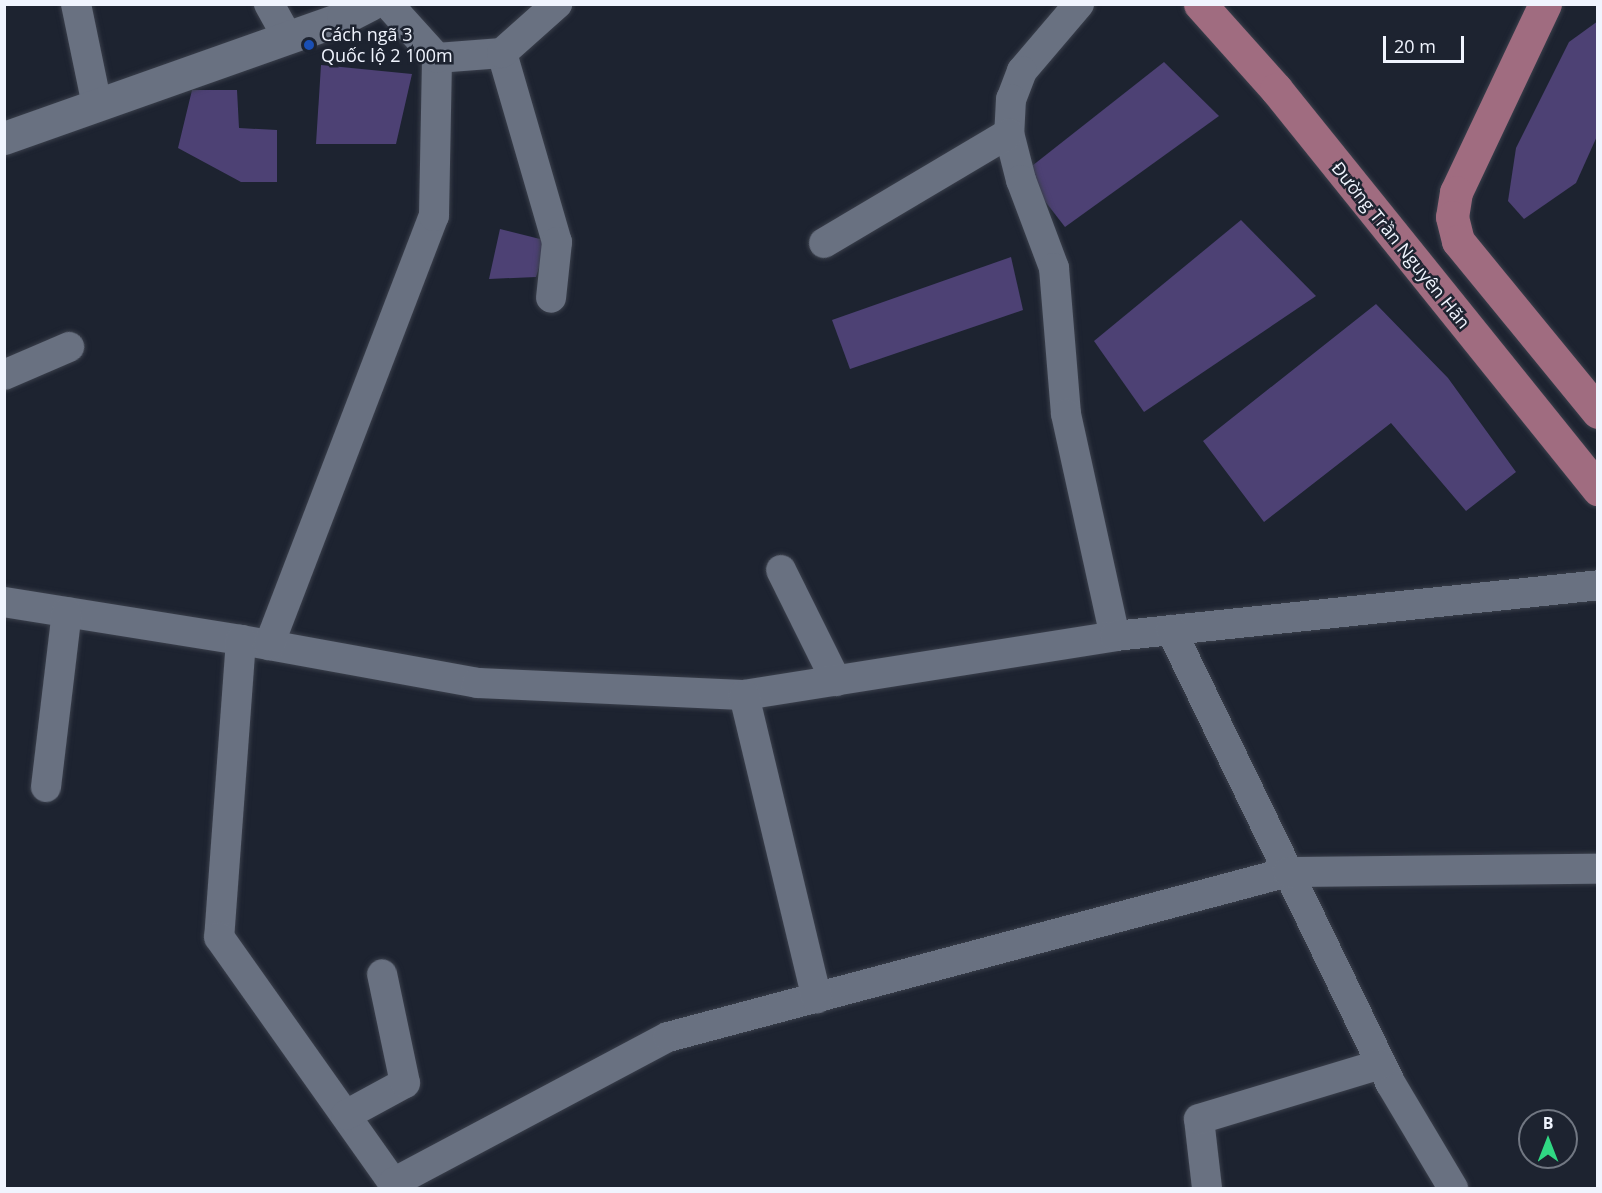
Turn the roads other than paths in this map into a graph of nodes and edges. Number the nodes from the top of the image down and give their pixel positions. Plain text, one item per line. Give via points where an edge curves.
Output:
1 (76, 4) edge
2 (269, 4) edge
3 (370, 4) edge
4 (388, 4) edge
5 (557, 4) edge
6 (1079, 4) edge
7 (1200, 4) edge
8 (1545, 4) edge
9 (288, 38) junction
10 (502, 53) junction
11 (436, 58) junction
12 (97, 105) junction
13 (1009, 133) junction
14 (4, 138) edge
15 (824, 243) dead end
16 (551, 298) dead end
17 (69, 347) dead end
18 (4, 375) edge
19 (1598, 412) edge
20 (1598, 489) edge
21 (782, 570) dead end
22 (1598, 585) edge
23 (4, 602) edge
24 (67, 612) junction
25 (1171, 630) junction
26 (1115, 636) junction
27 (255, 643) junction
28 (836, 681) junction
29 (744, 695) junction
30 (46, 787) dead end
31 (1598, 869) edge
32 (1288, 872) junction
33 (382, 974) dead end
34 (817, 998) junction
35 (1382, 1064) junction
36 (346, 1115) junction
37 (391, 1187) edge
38 (1207, 1188) edge
39 (1453, 1188) edge

1 - 12 street
2 - 9 street
3 - 9 street
4 - 11 street
5 - 10 street
6 - 13 street via 1022,71 1011,99
7 - 20 main road, Đường Trần Nguyên Hãn via 1276,89
8 - 19 main road via 1456,192 1452,217 1458,241
9 - 12 street
10 - 11 street
10 - 16 street via 557,242
11 - 27 street via 434,216
12 - 14 street
13 - 15 street
13 - 26 street via 1021,180 1054,268 1066,414
17 - 18 street
21 - 28 street
22 - 25 street
23 - 24 street
24 - 27 street
24 - 30 street
25 - 26 street
25 - 32 street
26 - 28 street
27 - 29 street via 477,683
27 - 36 street via 219,937
28 - 29 street
29 - 34 street
31 - 32 street
32 - 34 street
32 - 35 street
33 - 36 street via 405,1083
34 - 37 street via 668,1037
35 - 38 street via 1199,1119
35 - 39 street
36 - 37 street

